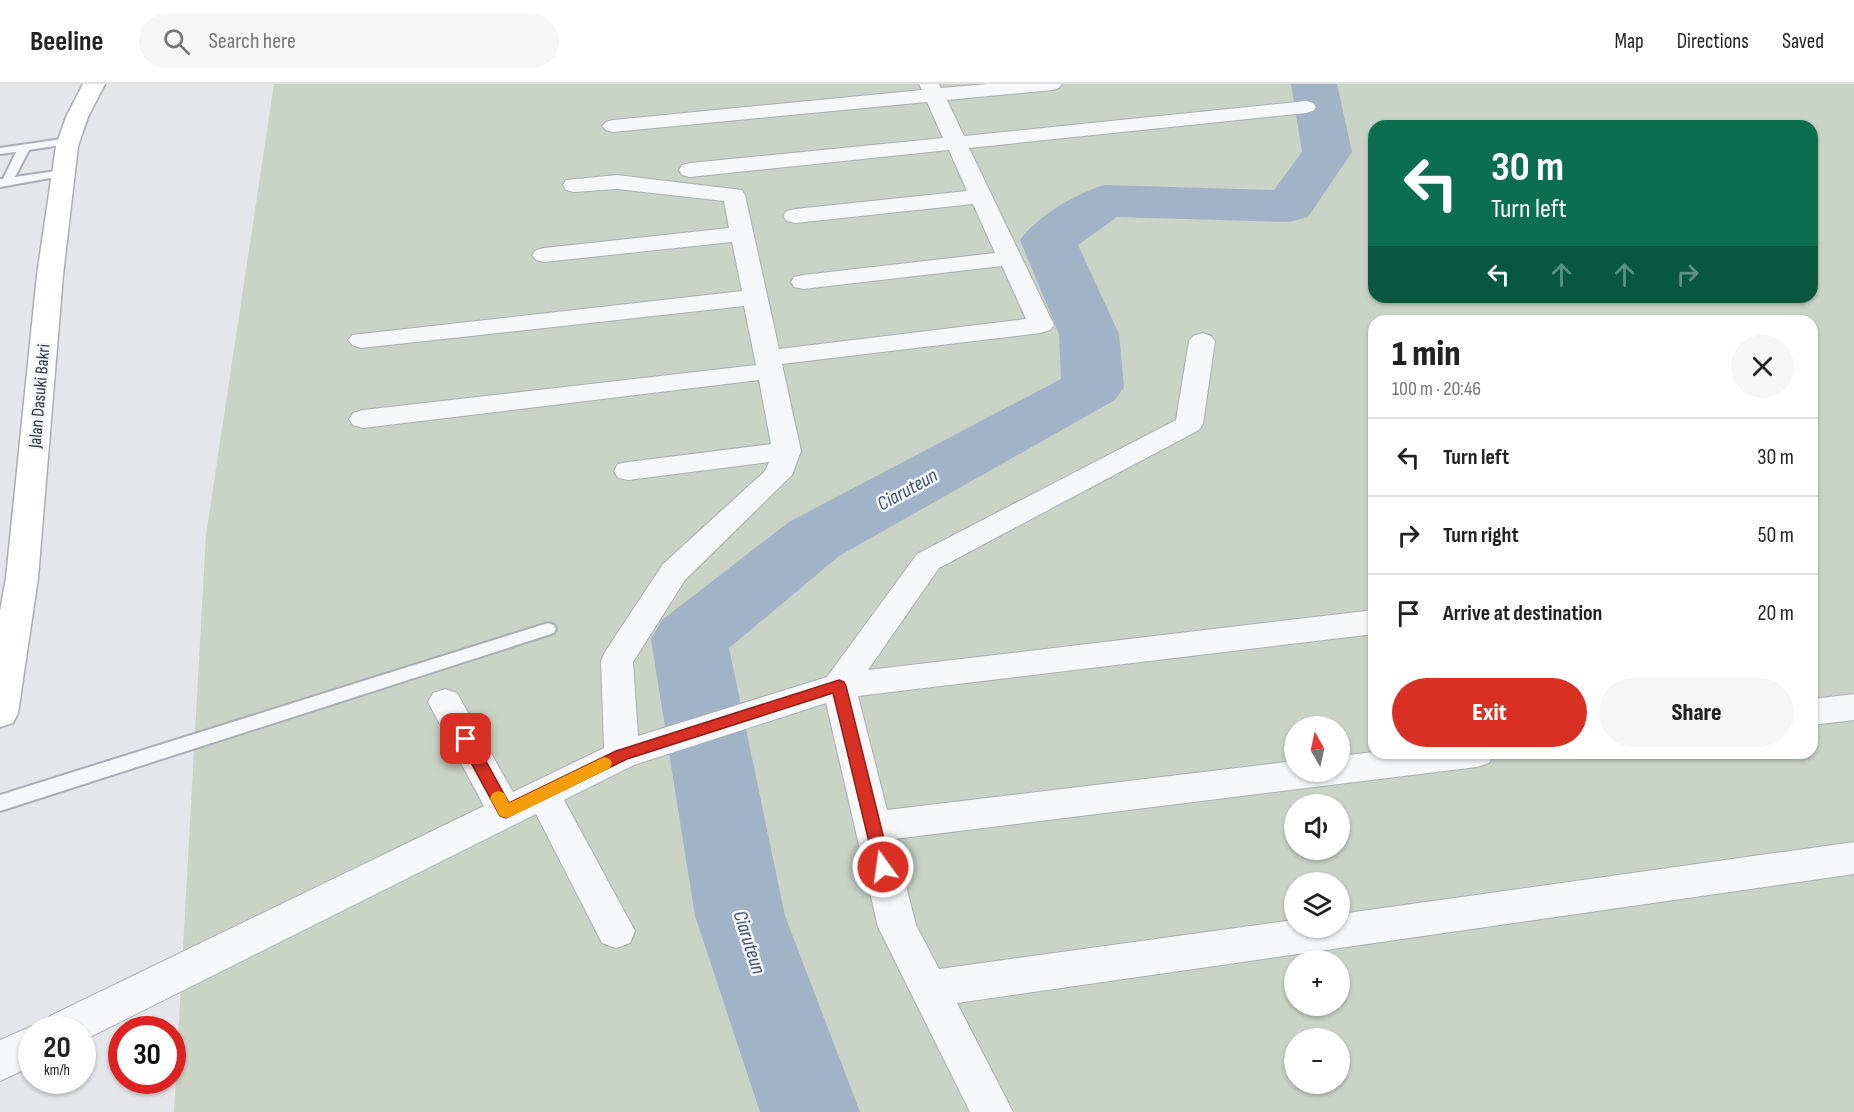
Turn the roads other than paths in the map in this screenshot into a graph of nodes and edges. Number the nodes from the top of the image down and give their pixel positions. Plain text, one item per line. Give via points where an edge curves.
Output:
1 (94, 84) edge
2 (1052, 84) edge
3 (932, 90) edge
4 (1293, 92) dead end
5 (613, 126) dead end
6 (69, 141) junction
7 (957, 143) junction
8 (24, 148) junction
9 (0, 151) edge
10 (690, 170) dead end
11 (63, 173) junction
12 (4, 182) edge
13 (574, 185) dead end
14 (982, 196) junction
15 (795, 216) dead end
16 (741, 234) junction
17 (544, 255) dead end
18 (1011, 258) junction
19 (803, 282) dead end
20 (755, 297) junction
21 (361, 340) dead end
22 (1202, 341) dead end
23 (769, 364) junction
24 (363, 418) dead end
25 (786, 451) junction
26 (628, 471) dead end
27 (1368, 623) edge
28 (548, 629) dead end
29 (824, 690) junction
30 (446, 702) dead end
31 (1854, 706) edge
32 (1818, 711) edge
33 (0, 712) edge
34 (622, 755) junction
35 (1429, 759) edge
36 (1350, 769) edge
37 (1284, 777) edge
38 (543, 794) junction
39 (0, 803) edge
40 (506, 812) junction
41 (873, 827) junction
42 (1854, 858) edge
43 (616, 931) dead end
44 (929, 988) junction
45 (90, 1016) edge
46 (18, 1052) edge
47 (0, 1061) edge
48 (992, 1112) edge

1 - 6 main road, Jalan Dasuki Bakri
2 - 3 street
3 - 5 street
3 - 7 street
4 - 7 street via 1306,107
6 - 8 lane
6 - 11 main road, Jalan Dasuki Bakri
7 - 10 street
7 - 14 street
8 - 9 lane
8 - 12 lane
11 - 12 lane
11 - 33 main road, Jalan Dasuki Bakri via 22,578
13 - 16 street via 617,182 734,195
14 - 15 street
14 - 18 street
16 - 17 street
16 - 20 street
18 - 19 street
18 - 23 street via 1041,325
20 - 21 street
20 - 23 street
22 - 29 street via 1189,424 928,561
23 - 24 street
23 - 25 street
25 - 26 street
25 - 34 street via 778,475 674,572 617,661
27 - 29 street
28 - 39 lane
29 - 34 street
29 - 41 street
30 - 40 street
31 - 32 street
34 - 38 street
35 - 36 street
37 - 41 street
38 - 40 street
38 - 43 street
40 - 45 street
41 - 44 street via 897,927
42 - 44 street
44 - 48 street
46 - 47 street

